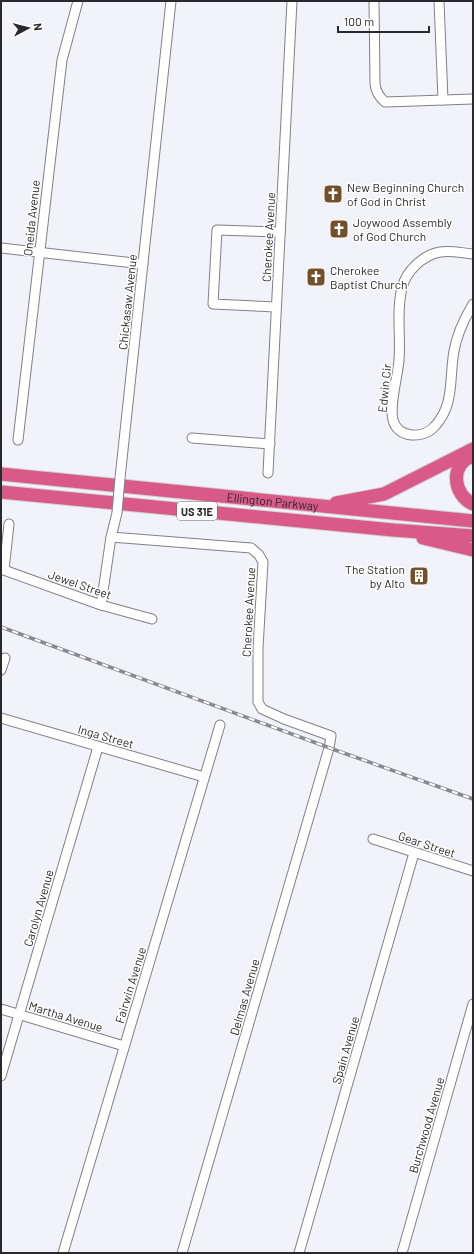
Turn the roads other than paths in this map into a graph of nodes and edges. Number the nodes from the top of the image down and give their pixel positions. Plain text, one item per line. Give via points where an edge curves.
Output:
1 (78, 1) edge
2 (171, 1) edge
3 (292, 1) edge
4 (374, 1) edge
5 (439, 1) edge
6 (473, 99) edge
7 (443, 100) junction
8 (280, 232) junction
9 (1, 248) edge
10 (39, 252) junction
11 (473, 254) edge
12 (143, 264) junction
13 (473, 304) edge
14 (276, 307) junction
15 (192, 438) dead end
16 (18, 440) dead end
17 (270, 444) junction
18 (473, 449) edge
19 (473, 456) edge
20 (268, 473) dead end
21 (1, 474) edge
22 (1, 492) edge
23 (473, 504) edge
24 (318, 506) junction
25 (473, 521) edge
26 (9, 524) dead end
27 (392, 530) junction
28 (473, 536) edge
29 (111, 537) junction
30 (473, 550) edge
31 (2, 569) edge
32 (101, 605) junction
33 (152, 619) dead end
34 (5, 658) dead end
35 (1, 670) edge
36 (1, 718) edge
37 (220, 725) dead end
38 (98, 747) junction
39 (329, 748) joint
40 (204, 776) junction
41 (373, 839) dead end
42 (414, 853) junction
43 (473, 871) edge
44 (473, 1004) edge
45 (1, 1009) edge
46 (19, 1014) junction
47 (124, 1046) junction
48 (1, 1076) edge
49 (63, 1253) edge
50 (182, 1253) edge
51 (299, 1253) edge
52 (402, 1253) edge

1 - 10 street, Oneida Avenue via 62,60
2 - 12 street, Chickasaw Avenue
3 - 8 street, Cherokee Avenue
4 - 7 street via 375,84 380,98 385,102
5 - 7 street
6 - 7 street
8 - 14 street, Cherokee Avenue
8 - 14 street via 217,230 213,304
9 - 10 street
10 - 12 street
10 - 16 street, Oneida Avenue
11 - 13 street, Edwin Cir via 445,252 430,255 411,270 402,286 400,351 393,420 398,429 407,434 424,434 434,428 442,418 450,396 458,335 464,318
12 - 29 street, Chickasaw Avenue, bridge via 117,513
14 - 17 street, Cherokee Avenue
15 - 17 street
17 - 20 street, Cherokee Avenue
18 - 24 highway via 384,494
19 - 23 highway via 457,470 456,481 466,501
21 - 24 highway, Ellington Parkway / US 31E
22 - 27 highway, Ellington Parkway / US 31E
24 - 25 highway, Ellington Parkway / US 31E
26 - 31 street
27 - 28 highway, Ellington Parkway / US 31E
27 - 30 highway
29 - 32 street, Chickasaw Avenue
29 - 39 street, Cherokee Avenue via 251,548 259,555 263,562 263,575 258,648 258,702 262,709 332,736
31 - 32 street, Jewel Street
32 - 33 street, Jewel Street
34 - 35 street
36 - 38 street, Inga Street
37 - 40 street, Fairwin Avenue
38 - 40 street, Inga Street
38 - 46 street, Carolyn Avenue
39 - 50 street, Delmas Avenue
40 - 47 street, Fairwin Avenue
41 - 42 street, Gear Street
42 - 43 street, Gear Street
42 - 51 street, Spain Avenue
44 - 52 street, Burchwood Avenue
45 - 46 street, Martha Avenue
46 - 47 street, Martha Avenue
46 - 48 street, Carolyn Avenue
47 - 49 street, Fairwin Avenue

